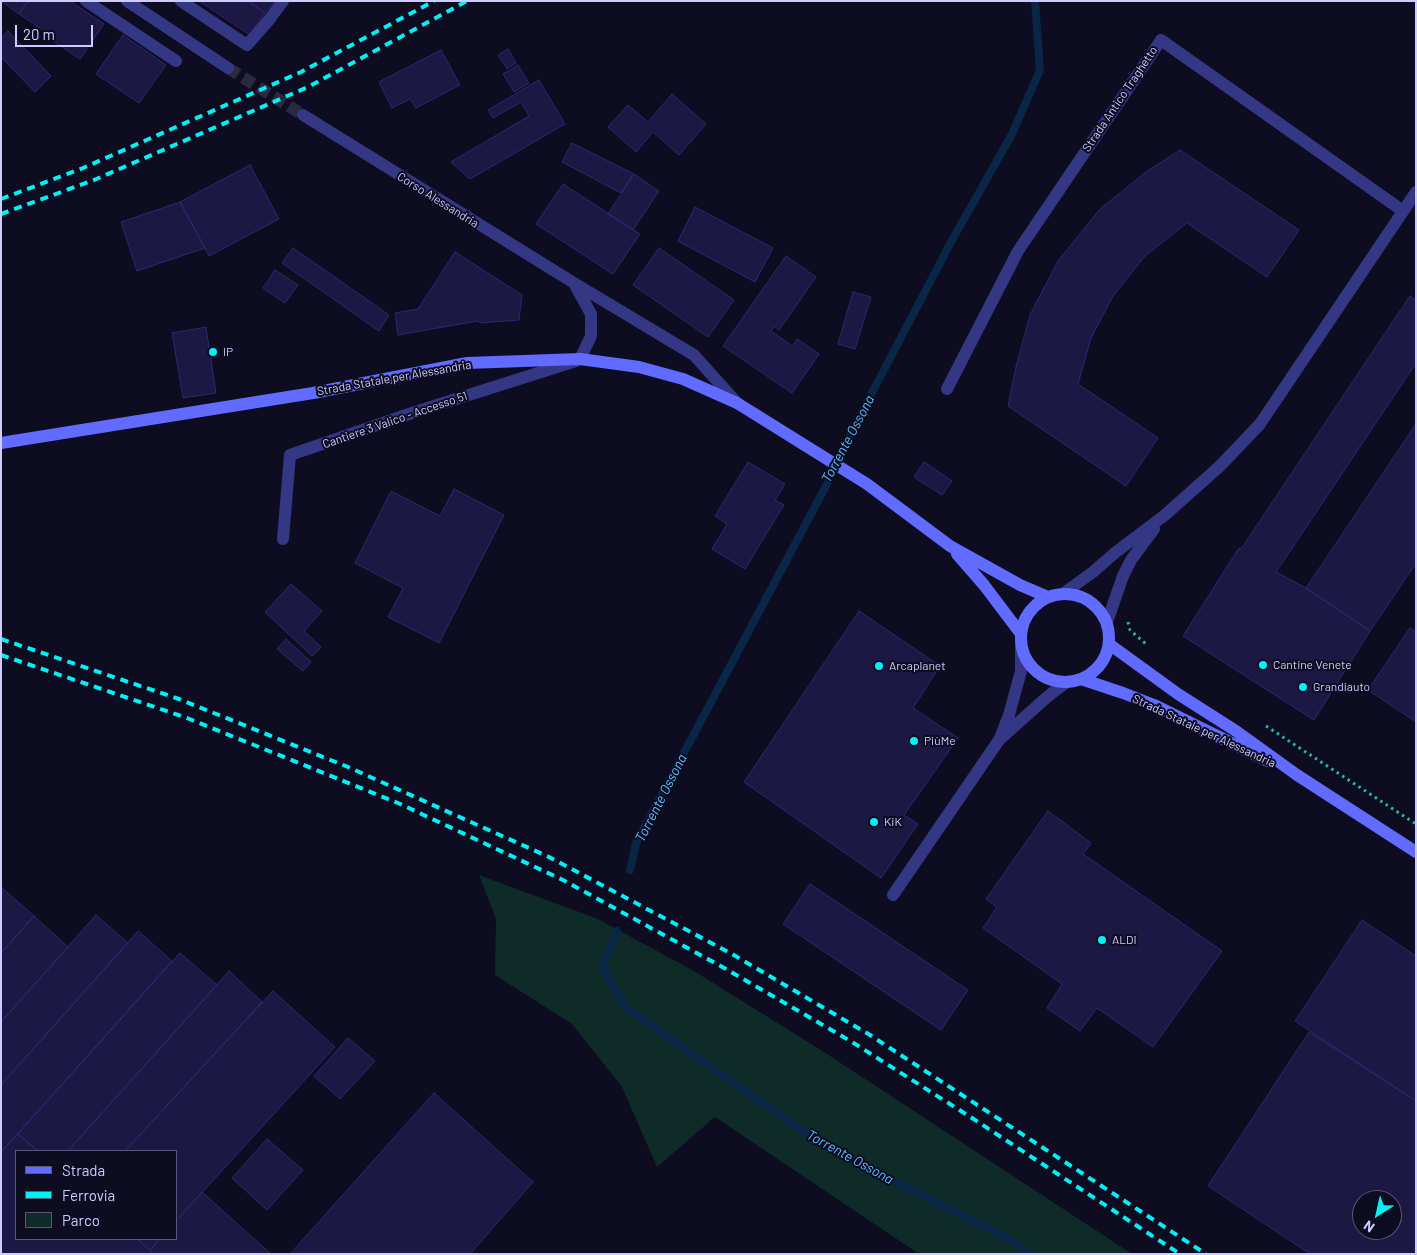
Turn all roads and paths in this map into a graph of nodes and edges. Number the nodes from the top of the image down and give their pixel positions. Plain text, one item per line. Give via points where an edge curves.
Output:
1 (86, 1) edge
2 (127, 1) edge
3 (181, 1) edge
4 (283, 1) edge
5 (176, 61) dead end
6 (228, 68) tunnel mouth
7 (303, 116) tunnel mouth
8 (1416, 192) edge
9 (1403, 211) junction
10 (574, 284) junction
11 (580, 359) junction
12 (947, 389) dead end
13 (737, 403) junction
14 (1, 443) edge
15 (1165, 516) junction
16 (283, 539) dead end
17 (950, 546) junction
18 (1064, 593) junction
19 (1048, 597) junction
20 (1126, 614) dead end
21 (1107, 622) junction
22 (1021, 637) junction
23 (1109, 644) junction
24 (1149, 647) dead end
25 (1081, 679) junction
26 (1068, 682) junction
27 (1262, 723) dead end
28 (999, 740) junction
29 (1298, 775) junction
30 (1416, 824) edge
31 (1416, 852) edge
32 (893, 895) dead end

1 - 5 street
2 - 6 street
3 - 4 street via 247,45
7 - 10 street, Corso Alessandria
8 - 9 street
9 - 12 street, Strada Antico Traghetto via 1161,40 1018,251
9 - 15 street via 1260,424
10 - 11 street, Corso Alessandria via 591,314 591,336
10 - 13 street, Corso Alessandria via 694,355
11 - 13 main road, Strada Statale per Alessandria via 639,366 674,376
11 - 14 main road, Strada Statale per Alessandria via 467,363 294,396
11 - 16 street, Cantiere 3 Valico - Accesso 51 via 290,455
13 - 17 main road, Strada Statale per Alessandria via 867,484
15 - 18 street
15 - 21 street via 1131,560
17 - 19 main road, Strada Statale per Alessandria
17 - 22 main road, Strada Statale per Alessandria via 984,585
18 - 19 main road
18 - 21 main road via 1090,601
19 - 22 main road via 1036,604 1028,615
20 - 24 path via 1130,630
21 - 23 main road
22 - 26 main road, Strada Statale per Alessandria via 1024,654 1036,670 1054,680
22 - 28 street via 1021,671
23 - 25 main road, Strada Statale per Alessandria via 1100,665
23 - 29 main road, Strada Statale per Alessandria
25 - 26 main road, Strada Statale per Alessandria
25 - 29 main road, Strada Statale per Alessandria via 1154,705
26 - 28 street via 1047,696
27 - 30 path
28 - 32 street
29 - 31 main road, Strada Statale per Alessandria

